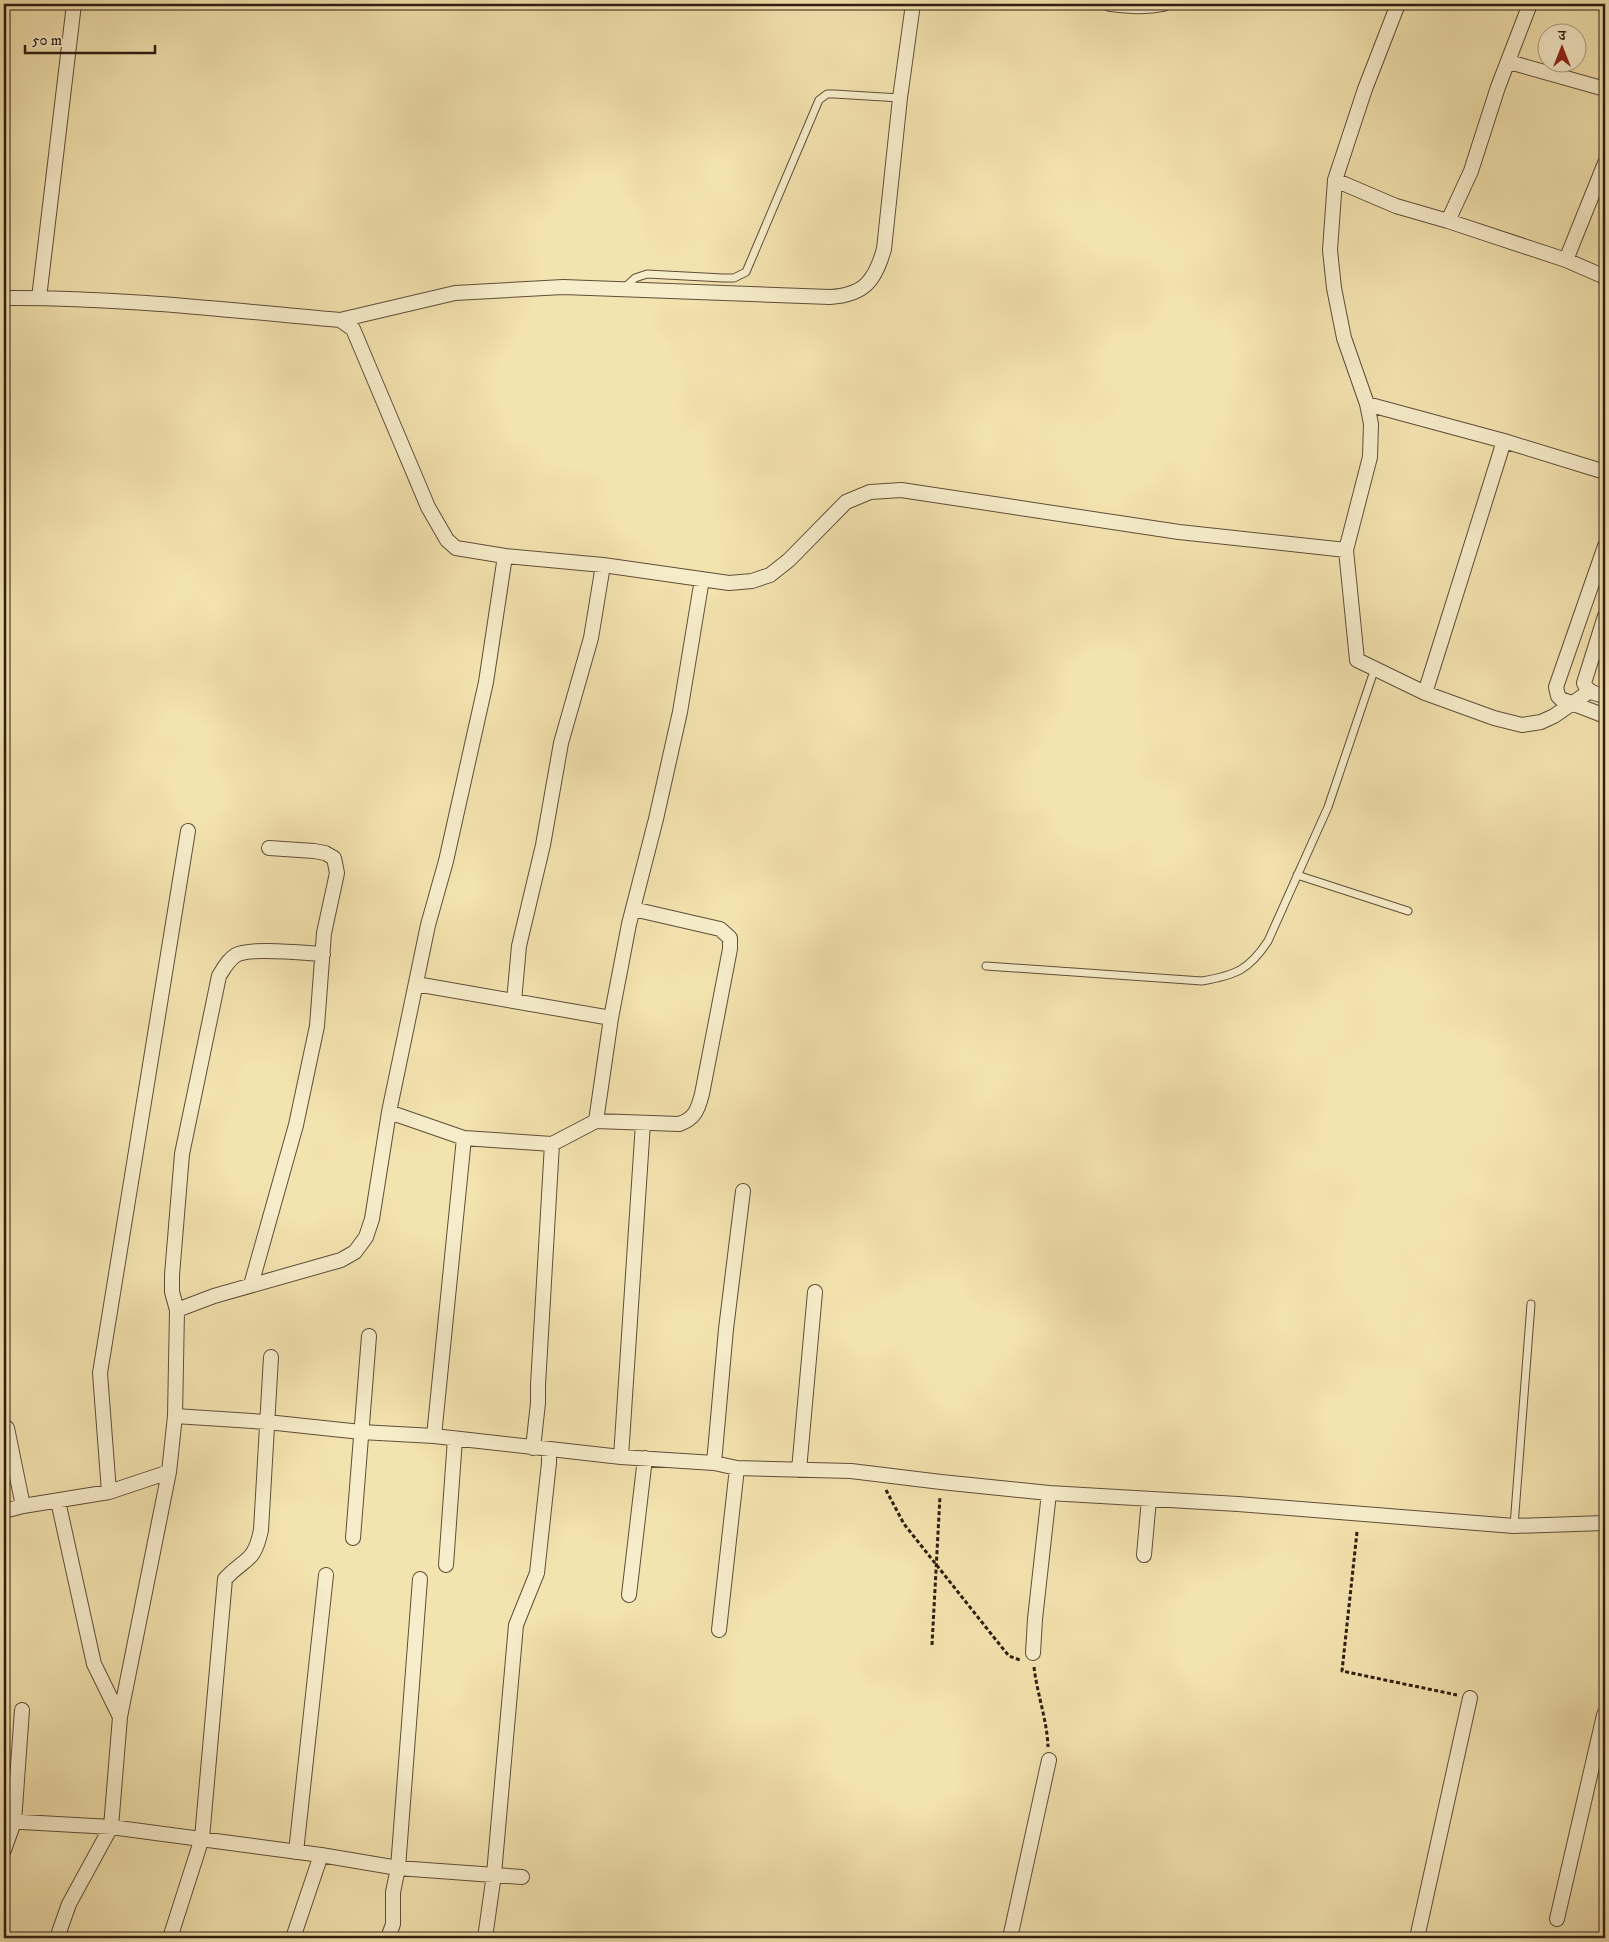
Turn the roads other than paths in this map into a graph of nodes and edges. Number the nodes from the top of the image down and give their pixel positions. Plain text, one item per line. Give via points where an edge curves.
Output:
1 (74, 4) edge
2 (913, 4) edge
3 (1110, 4) edge
4 (1163, 4) edge
5 (1398, 4) edge
6 (1530, 4) edge
7 (1509, 62) junction
8 (1605, 89) edge
9 (900, 98) junction
10 (1605, 163) edge
11 (1336, 180) junction
12 (1448, 221) junction
13 (1566, 260) junction
14 (1605, 277) edge
15 (622, 290) junction
16 (4, 298) edge
17 (39, 298) junction
18 (340, 320) junction
19 (1367, 404) junction
20 (1504, 440) junction
21 (1605, 472) edge
22 (1605, 546) edge
23 (1346, 550) junction
24 (505, 556) junction
25 (603, 565) junction
26 (702, 579) junction
27 (1605, 616) edge
28 (1375, 668) junction
29 (1590, 692) junction
30 (1426, 693) junction
31 (1605, 696) edge
32 (1571, 704) junction
33 (1605, 716) edge
34 (188, 831) dead end
35 (269, 848) dead end
36 (1297, 875) junction
37 (633, 909) junction
38 (1408, 911) dead end
39 (322, 954) junction
40 (986, 966) dead end
41 (416, 984) junction
42 (514, 1001) junction
43 (611, 1018) junction
44 (389, 1112) junction
45 (596, 1121) junction
46 (643, 1123) junction
47 (464, 1138) junction
48 (552, 1144) junction
49 (743, 1191) dead end
50 (251, 1285) junction
51 (815, 1292) dead end
52 (1531, 1304) dead end
53 (177, 1310) junction
54 (369, 1336) dead end
55 (271, 1357) dead end
56 (175, 1416) junction
57 (267, 1422) junction
58 (7, 1428) dead end
59 (361, 1432) junction
60 (434, 1436) junction
61 (455, 1439) junction
62 (533, 1448) junction
63 (549, 1450) junction
64 (621, 1457) junction
65 (645, 1458) junction
66 (714, 1463) junction
67 (737, 1468) junction
68 (799, 1470) junction
69 (169, 1472) junction
70 (109, 1492) junction
71 (1049, 1493) junction
72 (1149, 1499) junction
73 (58, 1501) junction
74 (24, 1506) junction
75 (4, 1511) edge
76 (1605, 1522) edge
77 (1514, 1526) junction
78 (353, 1538) dead end
79 (1144, 1555) dead end
80 (446, 1565) dead end
81 (326, 1575) dead end
82 (420, 1578) dead end
83 (629, 1595) dead end
84 (719, 1630) dead end
85 (1033, 1657) road end
86 (1470, 1698) road end
87 (22, 1710) dead end
88 (1605, 1715) edge
89 (120, 1718) junction
90 (1049, 1760) road end
91 (9, 1821) edge
92 (111, 1826) junction
93 (202, 1838) junction
94 (4, 1850) edge
95 (296, 1852) junction
96 (321, 1855) junction
97 (398, 1868) junction
98 (494, 1874) junction
99 (522, 1877) dead end
100 (1557, 1919) dead end
101 (57, 1938) edge
102 (170, 1938) edge
103 (293, 1938) edge
104 (388, 1938) edge
105 (485, 1938) edge
106 (1010, 1938) edge
107 (1417, 1938) edge

1 - 17 street
2 - 9 street
3 - 4 street via 1135,7
5 - 11 street via 1364,89
6 - 7 street
7 - 8 street
7 - 12 street via 1471,171
9 - 15 lane via 827,94 819,100 746,272 734,278 648,274 635,278
9 - 15 street via 884,249 879,266 864,287 843,296 830,297
10 - 13 street
11 - 12 street via 1396,206
11 - 19 street via 1330,250 1334,288 1344,338
12 - 13 street
13 - 14 street
15 - 18 street via 563,287 455,293
16 - 17 street
17 - 18 street via 151,303
18 - 24 street via 353,329 428,507 447,540 456,548
19 - 20 street
19 - 23 street via 1371,424 1370,457
20 - 21 street
20 - 30 street
22 - 32 street via 1556,687 1558,696
23 - 26 street via 1179,532 901,490 870,492 846,502 770,574 752,581 729,583
23 - 28 street via 1357,660
24 - 25 street
24 - 41 street via 486,682
25 - 26 street
25 - 42 street via 591,638 561,743 543,844 519,946
26 - 37 street via 680,712
27 - 29 street via 1585,676 1584,683
28 - 30 street
28 - 36 lane via 1328,807
29 - 31 street
29 - 32 street
30 - 32 street via 1522,725 1541,722
32 - 33 street
34 - 70 street via 100,1373
35 - 39 street via 314,851 334,858 337,873
36 - 38 lane
36 - 40 lane via 1268,941 1257,958 1225,977 1202,981
37 - 43 street
37 - 46 street via 720,929 730,938 695,1116 679,1124
39 - 50 street via 317,1026 296,1125
39 - 53 street via 238,953 218,976 182,1154 172,1275
41 - 42 street
41 - 44 street
42 - 43 street
43 - 45 street
44 - 47 street
44 - 50 street via 372,1219 366,1237 355,1252 341,1260
45 - 46 street
45 - 48 street
46 - 64 street
47 - 48 street
47 - 60 street
48 - 62 street
49 - 66 street
50 - 53 street
51 - 68 street
52 - 77 lane
53 - 56 street
54 - 59 street
55 - 57 street
56 - 57 street
56 - 69 street
57 - 59 street
57 - 93 street via 257,1548 248,1561 225,1579
58 - 74 street
59 - 60 street
59 - 78 street
60 - 61 street
61 - 62 street
61 - 80 street
62 - 63 street
63 - 64 street
63 - 98 street via 537,1573 516,1625
64 - 65 street
65 - 66 street
65 - 83 street
66 - 67 street
67 - 68 street
67 - 84 street
68 - 71 street via 850,1471
69 - 70 street
69 - 89 street
70 - 73 street
71 - 72 street
71 - 85 street
72 - 77 street
72 - 79 street
73 - 74 street
73 - 89 street via 94,1664
74 - 75 street
76 - 77 street
81 - 95 street
82 - 97 street
86 - 107 street
87 - 91 street
88 - 100 street
89 - 92 street
90 - 106 street
91 - 92 street
91 - 94 street
92 - 93 street
92 - 101 street via 69,1904
93 - 95 street
93 - 102 street
95 - 96 street
96 - 97 street
96 - 103 street
97 - 98 street
97 - 104 street via 393,1892 393,1924
98 - 99 street
98 - 105 street

